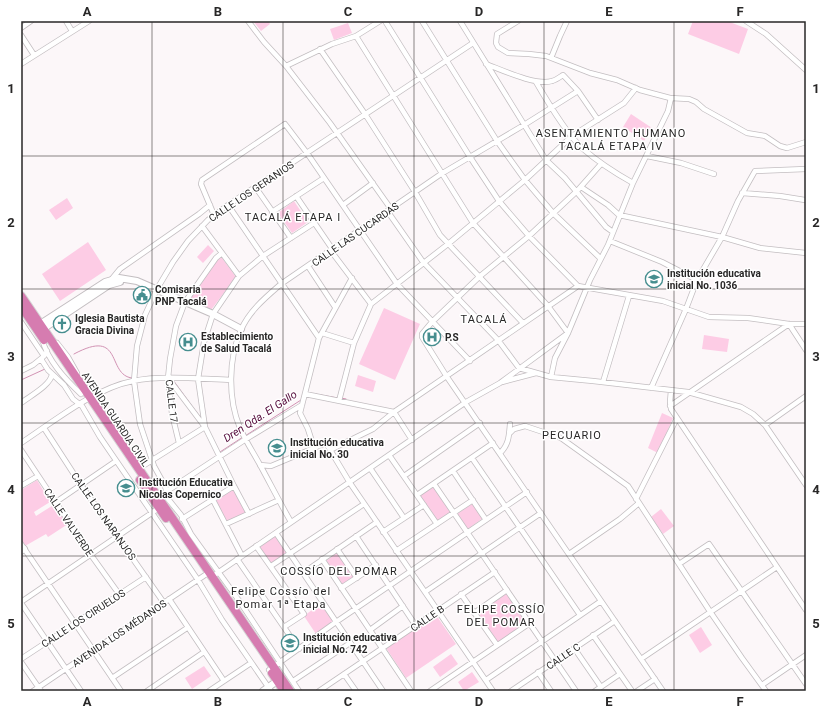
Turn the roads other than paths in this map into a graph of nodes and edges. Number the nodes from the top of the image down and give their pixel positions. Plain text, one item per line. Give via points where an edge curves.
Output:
1 (31, 21) edge
2 (66, 21) edge
3 (89, 21) edge
4 (248, 21) edge
5 (380, 21) edge
6 (385, 21) edge
7 (422, 21) edge
8 (460, 21) edge
9 (518, 21) edge
10 (568, 21) edge
11 (746, 21) edge
12 (21, 28) edge
13 (72, 31) junction
14 (21, 35) edge
15 (356, 36) junction
16 (473, 43) junction
17 (320, 49) junction
18 (34, 55) junction
19 (551, 58) junction
20 (447, 60) junction
21 (21, 64) edge
22 (486, 64) junction
23 (286, 66) junction
24 (806, 70) edge
25 (420, 78) junction
26 (536, 82) junction
27 (636, 88) junction
28 (578, 91) junction
29 (394, 95) junction
30 (671, 98) junction
31 (552, 108) junction
32 (365, 114) junction
33 (598, 120) junction
34 (524, 125) junction
35 (337, 134) junction
36 (572, 136) junction
37 (497, 141) junction
38 (806, 141) edge
39 (307, 153) junction
40 (647, 156) junction
41 (470, 157) junction
42 (546, 160) junction
43 (601, 164) junction
44 (806, 169) edge
45 (441, 174) junction
46 (714, 174) dead end
47 (324, 178) junction
48 (525, 180) junction
49 (373, 183) junction
50 (633, 183) junction
51 (581, 187) junction
52 (256, 188) junction
53 (577, 191) junction
54 (415, 192) junction
55 (742, 193) junction
56 (296, 196) junction
57 (805, 200) edge
58 (499, 201) junction
59 (210, 205) junction
60 (228, 205) junction
61 (343, 205) junction
62 (389, 210) junction
63 (272, 212) junction
64 (553, 213) junction
65 (214, 215) junction
66 (619, 215) junction
67 (314, 223) junction
68 (473, 223) junction
69 (202, 226) junction
70 (360, 231) junction
71 (613, 232) junction
72 (529, 236) junction
73 (722, 237) junction
74 (291, 238) junction
75 (610, 240) junction
76 (448, 244) junction
77 (332, 250) junction
78 (222, 253) junction
79 (806, 254) edge
80 (263, 256) junction
81 (503, 257) junction
82 (600, 258) junction
83 (423, 262) junction
84 (308, 266) junction
85 (239, 276) junction
86 (479, 277) junction
87 (352, 278) junction
88 (697, 280) junction
89 (111, 282) junction
90 (282, 284) junction
91 (397, 284) junction
92 (578, 286) junction
93 (156, 289) junction
94 (587, 289) junction
95 (21, 296) edge
96 (630, 296) junction
97 (458, 299) junction
98 (185, 302) junction
99 (371, 304) junction
100 (21, 306) edge
101 (548, 306) junction
102 (335, 307) junction
103 (686, 309) junction
104 (213, 314) junction
105 (21, 322) edge
106 (432, 322) junction
107 (523, 324) junction
108 (789, 324) junction
109 (806, 324) edge
110 (241, 329) junction
111 (40, 330) junction
112 (568, 333) junction
113 (320, 335) junction
114 (498, 340) junction
115 (354, 343) junction
116 (806, 350) edge
117 (44, 355) junction
118 (470, 361) junction
119 (519, 368) junction
120 (21, 372) edge
121 (536, 373) junction
122 (52, 374) junction
123 (447, 377) junction
124 (551, 377) junction
125 (168, 378) junction
126 (198, 379) junction
127 (231, 380) junction
128 (134, 381) junction
129 (603, 382) junction
130 (500, 383) junction
131 (651, 388) junction
132 (671, 390) junction
133 (688, 392) junction
134 (305, 394) junction
135 (806, 396) edge
136 (84, 397) junction
137 (339, 401) junction
138 (466, 402) junction
139 (21, 403) edge
140 (302, 405) junction
141 (670, 406) junction
142 (394, 412) junction
143 (677, 418) junction
144 (480, 423) junction
145 (510, 424) dead end
146 (765, 425) junction
147 (205, 427) junction
148 (44, 428) junction
149 (510, 434) junction
150 (246, 439) junction
151 (412, 440) junction
152 (21, 443) edge
153 (179, 443) junction
154 (493, 443) junction
155 (314, 448) junction
156 (21, 450) edge
157 (330, 450) junction
158 (500, 453) junction
159 (389, 455) junction
160 (219, 456) junction
161 (472, 458) junction
162 (152, 459) junction
163 (116, 461) junction
164 (260, 465) junction
165 (370, 468) junction
166 (138, 469) junction
167 (453, 471) junction
168 (38, 476) junction
169 (404, 476) junction
170 (350, 483) junction
171 (434, 484) junction
172 (81, 485) junction
173 (806, 485) edge
174 (21, 486) edge
175 (234, 486) junction
176 (167, 490) junction
177 (527, 492) junction
178 (417, 495) junction
179 (158, 496) junction
180 (213, 500) junction
181 (279, 500) junction
182 (472, 500) junction
183 (638, 501) junction
184 (56, 502) junction
185 (364, 504) junction
186 (424, 505) junction
187 (506, 507) junction
188 (156, 511) junction
189 (453, 513) junction
190 (541, 513) junction
191 (249, 514) junction
192 (404, 518) junction
193 (183, 519) junction
194 (486, 520) junction
195 (291, 522) junction
196 (377, 522) junction
197 (176, 523) junction
198 (226, 524) junction
199 (437, 524) junction
200 (520, 527) junction
201 (383, 532) junction
202 (276, 533) junction
203 (468, 533) junction
204 (356, 536) junction
205 (118, 537) junction
206 (256, 546) junction
207 (22, 548) edge
208 (337, 549) junction
209 (396, 551) junction
210 (290, 553) junction
211 (482, 553) junction
212 (569, 554) junction
213 (91, 555) junction
214 (242, 556) junction
215 (237, 559) junction
216 (322, 559) junction
217 (679, 564) junction
218 (376, 565) junction
219 (270, 566) junction
220 (778, 567) junction
221 (411, 572) junction
222 (495, 572) junction
223 (303, 573) junction
224 (212, 575) junction
225 (146, 577) junction
226 (357, 578) junction
227 (198, 580) junction
228 (48, 585) junction
229 (390, 586) junction
230 (341, 588) junction
231 (507, 590) junction
232 (425, 592) junction
233 (742, 592) junction
234 (119, 594) junction
235 (461, 594) junction
236 (169, 600) junction
237 (601, 601) junction
238 (21, 603) edge
239 (164, 603) junction
240 (403, 606) junction
241 (356, 609) junction
242 (806, 610) edge
243 (438, 611) junction
244 (474, 613) junction
245 (711, 613) junction
246 (580, 615) junction
247 (615, 621) junction
248 (336, 622) junction
249 (530, 623) junction
250 (75, 624) junction
251 (416, 626) junction
252 (284, 627) junction
253 (188, 628) junction
254 (370, 630) junction
255 (593, 635) junction
256 (542, 641) junction
257 (47, 642) junction
258 (350, 643) junction
259 (497, 645) junction
260 (382, 648) junction
261 (574, 648) junction
262 (299, 649) junction
263 (93, 650) junction
264 (204, 652) junction
265 (806, 656) edge
266 (641, 660) junction
267 (21, 661) edge
268 (362, 661) junction
269 (473, 661) junction
270 (555, 661) junction
271 (251, 663) junction
272 (793, 665) junction
273 (274, 666) junction
274 (65, 669) junction
275 (538, 672) junction
276 (344, 674) junction
277 (620, 674) junction
278 (112, 678) junction
279 (655, 679) junction
280 (486, 680) junction
281 (224, 681) junction
282 (277, 681) junction
283 (293, 681) junction
284 (806, 684) edge
285 (762, 685) junction
286 (601, 687) junction
287 (40, 689) edge
288 (326, 689) edge
289 (267, 690) edge
290 (33, 691) edge
291 (81, 691) edge
292 (121, 691) edge
293 (148, 691) edge
294 (209, 691) edge
295 (284, 691) edge
296 (290, 691) edge
297 (299, 691) edge
298 (319, 691) edge
299 (356, 691) edge
300 (383, 691) edge
301 (411, 691) edge
302 (430, 691) edge
303 (493, 691) edge
304 (511, 691) edge
305 (551, 691) edge
306 (576, 691) edge
307 (595, 691) edge
308 (632, 691) edge
309 (637, 691) edge
310 (663, 691) edge
311 (766, 691) edge

1 - 12 street
2 - 13 street
3 - 13 street
4 - 23 street
5 - 15 street
6 - 25 street
7 - 20 street
8 - 16 street
9 - 19 street via 497,34 498,47 508,53
10 - 19 street
11 - 24 street via 766,34
13 - 18 street
14 - 18 street
15 - 17 street
15 - 29 street
16 - 20 street, CALLE LOS GERANIOS
16 - 22 street
17 - 23 street
17 - 32 street
18 - 21 street
19 - 27 street
20 - 25 street, CALLE LOS GERANIOS
20 - 37 street
22 - 26 street
22 - 34 street
23 - 35 street
25 - 29 street, CALLE LOS GERANIOS
25 - 41 street
26 - 28 street via 552,81 563,75
26 - 31 street
27 - 30 street
27 - 33 street via 624,103
28 - 31 street, CALLE LAS CUCARDAS
28 - 33 street
29 - 32 street, CALLE LOS GERANIOS
29 - 45 street
30 - 38 street via 696,102 747,133 765,136 786,148
30 - 40 street via 668,111
31 - 34 street, CALLE LAS CUCARDAS
31 - 36 street
32 - 35 street, CALLE LOS GERANIOS
32 - 54 street
33 - 36 street
34 - 37 street, CALLE LAS CUCARDAS
34 - 42 street
35 - 39 street, CALLE LOS GERANIOS
35 - 49 street
36 - 42 street
36 - 43 street
37 - 41 street, CALLE LAS CUCARDAS
37 - 48 street
39 - 47 street
39 - 52 street, CALLE LOS GERANIOS
39 - 59 street via 285,124 202,180 201,184
40 - 46 street via 681,163
40 - 50 street
41 - 45 street, CALLE LAS CUCARDAS
41 - 58 street
42 - 48 street
42 - 53 street
43 - 50 street
43 - 51 street
44 - 55 street via 755,171
45 - 54 street, CALLE LAS CUCARDAS
45 - 68 street
47 - 56 street
47 - 61 street
48 - 58 street
48 - 64 street
49 - 61 street
49 - 62 street
50 - 66 street
51 - 53 street
51 - 66 street
52 - 60 street, CALLE LOS GERANIOS
52 - 63 street
53 - 64 street
53 - 71 street
54 - 62 street, CALLE LAS CUCARDAS
54 - 76 street
55 - 57 street
55 - 73 street
56 - 63 street
56 - 67 street
58 - 68 street
58 - 72 street
59 - 65 street
59 - 89 street via 120,269
60 - 65 street, CALLE LOS GERANIOS
60 - 80 street
61 - 70 street
62 - 70 street, CALLE LAS CUCARDAS
62 - 83 street
63 - 74 street
64 - 72 street
64 - 82 street
65 - 69 street, CALLE LOS GERANIOS
66 - 71 street
66 - 73 street
67 - 74 street
67 - 77 street
68 - 76 street
68 - 81 street
69 - 78 street
69 - 93 street, CALLE LOS GERANIOS via 172,262
70 - 77 street, CALLE LAS CUCARDAS
70 - 91 street
71 - 75 street
72 - 81 street
72 - 92 street
73 - 79 street via 760,248
73 - 88 street
74 - 80 street
75 - 82 street
75 - 88 street
76 - 83 street
76 - 86 street
77 - 84 street, CALLE LAS CUCARDAS
77 - 87 street
78 - 85 street
78 - 98 street, CALLE 17
80 - 85 street
80 - 90 street
81 - 86 street
81 - 101 street
82 - 94 street
83 - 91 street
83 - 97 street
84 - 90 street, CALLE LAS CUCARDAS
84 - 102 street
85 - 104 street
86 - 97 street
86 - 107 street
87 - 99 street
87 - 102 street
88 - 103 street
89 - 93 street via 125,282
89 - 111 street
90 - 110 street, CALLE LAS CUCARDAS via 254,310
90 - 113 street
91 - 99 street
91 - 106 street
92 - 94 street
92 - 101 street
93 - 98 street
93 - 128 street, CALLE LOS GERANIOS via 145,315 137,346
94 - 96 street
94 - 112 street
95 - 111 highway, AVENIDA GUARDIA CIVIL
96 - 103 street via 663,301
96 - 129 street
97 - 106 street
97 - 114 street
98 - 104 street
98 - 125 street, CALLE 17 via 176,326
99 - 115 street
100 - 111 highway, AVENIDA GUARDIA CIVIL
101 - 107 street
101 - 112 street
102 - 113 street
103 - 108 street via 709,317 748,318
103 - 131 street
104 - 110 street
104 - 126 street via 204,342
105 - 117 street
106 - 118 street
106 - 123 street via 422,337
107 - 114 street
108 - 109 street
108 - 116 street
108 - 133 street
110 - 127 street, CALLE LAS CUCARDAS
111 - 117 street
111 - 136 highway, AVENIDA GUARDIA CIVIL
112 - 119 street
112 - 124 street via 555,358
113 - 115 street
113 - 134 street
114 - 118 street
114 - 119 street
115 - 137 street
117 - 120 street via 33,366
117 - 122 street
117 - 136 street
118 - 123 street
119 - 121 street
119 - 130 street
121 - 124 street
121 - 130 street
122 - 136 street via 61,381 72,398
122 - 139 street via 46,385
123 - 138 street
123 - 142 street
124 - 129 street
125 - 126 street
125 - 128 street
125 - 147 street
125 - 153 street, CALLE 17 via 172,414
126 - 127 street
126 - 147 street
127 - 150 street, CALLE LAS CUCARDAS via 234,407
128 - 136 street
128 - 162 street, CALLE LOS GERANIOS via 140,424
129 - 131 street
130 - 138 street, AVENIDA LOS MÉDANOS
131 - 132 street
132 - 133 street
132 - 141 street
133 - 141 street
133 - 146 street via 741,407
134 - 137 street
134 - 140 street
135 - 146 street
136 - 148 street
136 - 163 street
136 - 166 highway, AVENIDA GUARDIA CIVIL
136 - 188 highway, AVENIDA GUARDIA CIVIL
137 - 142 street
138 - 144 street
138 - 151 street, AVENIDA LOS MÉDANOS
140 - 150 street
140 - 155 street via 300,413
141 - 143 street
142 - 151 street
142 - 157 street via 372,429
143 - 183 street
143 - 220 street
144 - 154 street
144 - 169 street
145 - 149 street
146 - 173 street
147 - 153 street
147 - 160 street
148 - 152 street
148 - 172 street, CALLE LOS NARANJOS
149 - 158 street via 505,448
149 - 183 street via 514,429 525,426 561,438 628,486
150 - 160 street
150 - 164 street
151 - 159 street, AVENIDA LOS MÉDANOS
153 - 162 street
154 - 158 street
154 - 161 street
155 - 157 street via 326,442
155 - 164 street via 271,466
156 - 168 street, CALLE VALVERDE
157 - 170 street
158 - 177 street
159 - 165 street, AVENIDA LOS MÉDANOS
159 - 169 street
160 - 175 street
160 - 176 street
161 - 167 street
161 - 187 street
162 - 166 street
162 - 176 street, CALLE LOS GERANIOS
163 - 172 street
163 - 188 street
164 - 181 street
165 - 170 street, AVENIDA LOS MÉDANOS
165 - 192 street
166 - 179 highway, AVENIDA GUARDIA CIVIL
167 - 171 street
167 - 182 street
168 - 174 street
168 - 184 street, CALLE VALVERDE
169 - 178 street
170 - 185 street
170 - 195 street, AVENIDA LOS MÉDANOS
171 - 178 street
171 - 189 street
172 - 184 street
172 - 205 street, CALLE LOS NARANJOS
175 - 180 street
175 - 191 street
176 - 179 street
176 - 193 street, CALLE LOS GERANIOS via 168,498
177 - 187 street
177 - 190 street
178 - 186 street
179 - 197 highway, AVENIDA GUARDIA CIVIL
180 - 193 street
180 - 198 street
181 - 191 street
181 - 195 street
182 - 189 street
182 - 194 street
183 - 212 street via 620,519
183 - 217 street
184 - 213 street, CALLE VALVERDE
185 - 196 street
185 - 210 street
186 - 192 street
186 - 199 street
187 - 194 street
187 - 200 street
188 - 205 street
188 - 224 highway, AVENIDA GUARDIA CIVIL
188 - 227 street
189 - 199 street
189 - 203 street
190 - 200 street
190 - 212 street
191 - 198 street
192 - 201 street
193 - 197 street
193 - 224 street, CALLE LOS GERANIOS
194 - 203 street
195 - 202 street, AVENIDA LOS MÉDANOS
196 - 201 street
196 - 204 street
197 - 224 highway, AVENIDA GUARDIA CIVIL
198 - 214 street
199 - 209 street
200 - 211 street
200 - 246 street
201 - 209 street
202 - 206 street, AVENIDA LOS MÉDANOS
202 - 210 street
203 - 211 street
203 - 221 street
204 - 208 street
204 - 218 street
205 - 213 street
205 - 225 street, CALLE LOS NARANJOS
206 - 214 street, AVENIDA LOS MÉDANOS
206 - 219 street
207 - 228 street
208 - 216 street
208 - 226 street
209 - 221 street
210 - 219 street
210 - 223 street
211 - 222 street
211 - 232 street
212 - 237 street
213 - 228 street
213 - 234 street, CALLE VALVERDE
214 - 215 street, AVENIDA LOS MÉDANOS
215 - 224 street, AVENIDA LOS MÉDANOS
215 - 252 street
216 - 223 street
216 - 230 street
217 - 233 street via 709,544
217 - 245 street
218 - 226 street
218 - 229 street
219 - 252 street via 304,614
220 - 233 street
220 - 242 street
221 - 229 street
221 - 232 street
222 - 231 street
222 - 235 street, CALLE B
223 - 248 street
224 - 227 street, AVENIDA LOS MÉDANOS
224 - 273 highway, AVENIDA GUARDIA CIVIL
225 - 234 street, CALLE LOS CIRUELOS
225 - 239 street, CALLE LOS NARANJOS
226 - 230 street
227 - 236 street, AVENIDA LOS MÉDANOS
227 - 271 street
228 - 238 street
228 - 250 street
229 - 240 street
229 - 241 street
230 - 241 street
231 - 244 street
231 - 249 street
232 - 243 street
233 - 245 street
233 - 272 street
234 - 250 street, CALLE LOS CIRUELOS
235 - 243 street, CALLE B
235 - 244 street
236 - 239 street, AVENIDA LOS MÉDANOS
236 - 253 street
237 - 246 street
237 - 247 street
238 - 257 street
239 - 263 street, AVENIDA LOS MÉDANOS
240 - 251 street
240 - 254 street
241 - 248 street
241 - 254 street
243 - 251 street, CALLE B
243 - 269 street
244 - 259 street
245 - 266 street
245 - 285 street
246 - 256 street
247 - 255 street, CALLE C
247 - 266 street
248 - 258 street
248 - 262 street
249 - 256 street
249 - 259 street
250 - 257 street, CALLE LOS CIRUELOS
250 - 263 street
251 - 260 street, CALLE B
252 - 262 street
253 - 264 street
253 - 278 street
254 - 260 street
255 - 261 street, CALLE C
255 - 277 street
256 - 270 street
256 - 280 street
257 - 267 street, CALLE LOS CIRUELOS
257 - 274 street
258 - 268 street
258 - 283 street
259 - 269 street
260 - 268 street, CALLE B
260 - 301 street
261 - 270 street, CALLE C
261 - 286 street
262 - 273 street
263 - 274 street, AVENIDA LOS MÉDANOS
263 - 278 street
264 - 281 street
264 - 293 street
265 - 272 street
266 - 279 street
267 - 287 street
268 - 276 street, CALLE B
268 - 300 street
269 - 280 street
269 - 302 street
270 - 275 street, CALLE C
270 - 306 street
271 - 281 street
271 - 289 street
272 - 284 street
272 - 285 street
273 - 282 highway, AVENIDA GUARDIA CIVIL
273 - 283 street
273 - 296 highway, AVENIDA GUARDIA CIVIL
274 - 287 street, AVENIDA LOS MÉDANOS
274 - 291 street
275 - 304 street, CALLE C
275 - 305 street
276 - 288 street, CALLE B
276 - 299 street
277 - 286 street
277 - 308 street
278 - 292 street
279 - 309 street
279 - 310 street
280 - 303 street
281 - 294 street
282 - 289 street
282 - 295 highway, AVENIDA GUARDIA CIVIL
283 - 297 street
285 - 311 street
286 - 307 street
287 - 290 street, AVENIDA LOS MÉDANOS
288 - 298 street, CALLE B

